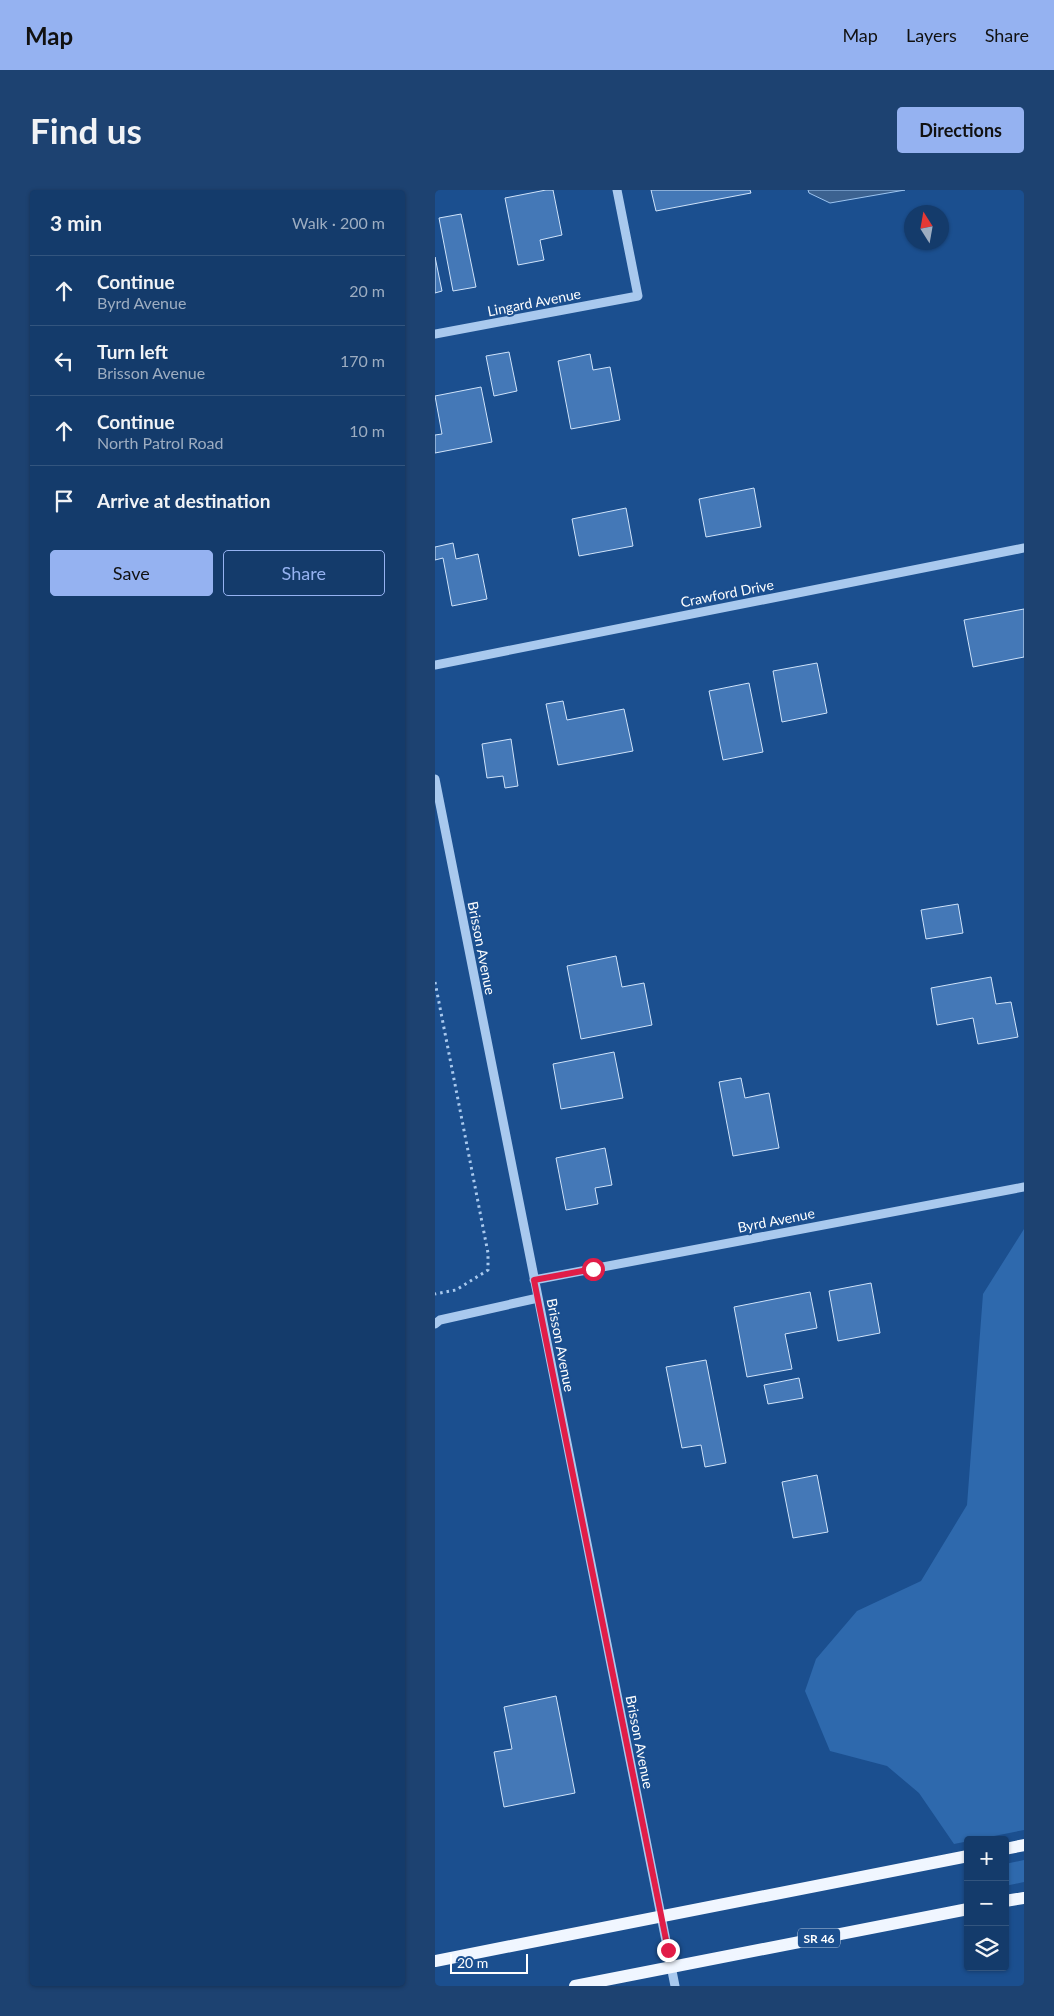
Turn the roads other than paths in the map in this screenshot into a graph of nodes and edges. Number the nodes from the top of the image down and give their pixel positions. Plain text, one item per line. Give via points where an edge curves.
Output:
1 (617, 190) edge
2 (435, 334) edge
3 (1024, 548) edge
4 (435, 665) edge
5 (435, 779) edge
6 (1024, 1187) edge
7 (534, 1280) junction
8 (538, 1298) junction
9 (435, 1324) edge
10 (1024, 1845) edge
11 (1009, 1848) edge
12 (964, 1857) edge
13 (1024, 1898) edge
14 (1009, 1900) edge
15 (964, 1910) edge
16 (661, 1916) junction
17 (435, 1961) edge
18 (671, 1967) junction
19 (575, 1986) edge
20 (675, 1986) edge

1 - 2 street, Lingard Avenue via 638,296
3 - 4 street, Crawford Drive
5 - 7 street, Brisson Avenue
6 - 7 street, Byrd Avenue
7 - 8 street, Brisson Avenue
8 - 9 street via 440,1320
8 - 16 street, Brisson Avenue
10 - 11 main road
12 - 16 main road
13 - 14 main road
15 - 18 main road, SR 46
16 - 17 main road
16 - 18 street, Brisson Avenue
18 - 19 main road, SR 46
18 - 20 street, Brisson Avenue

